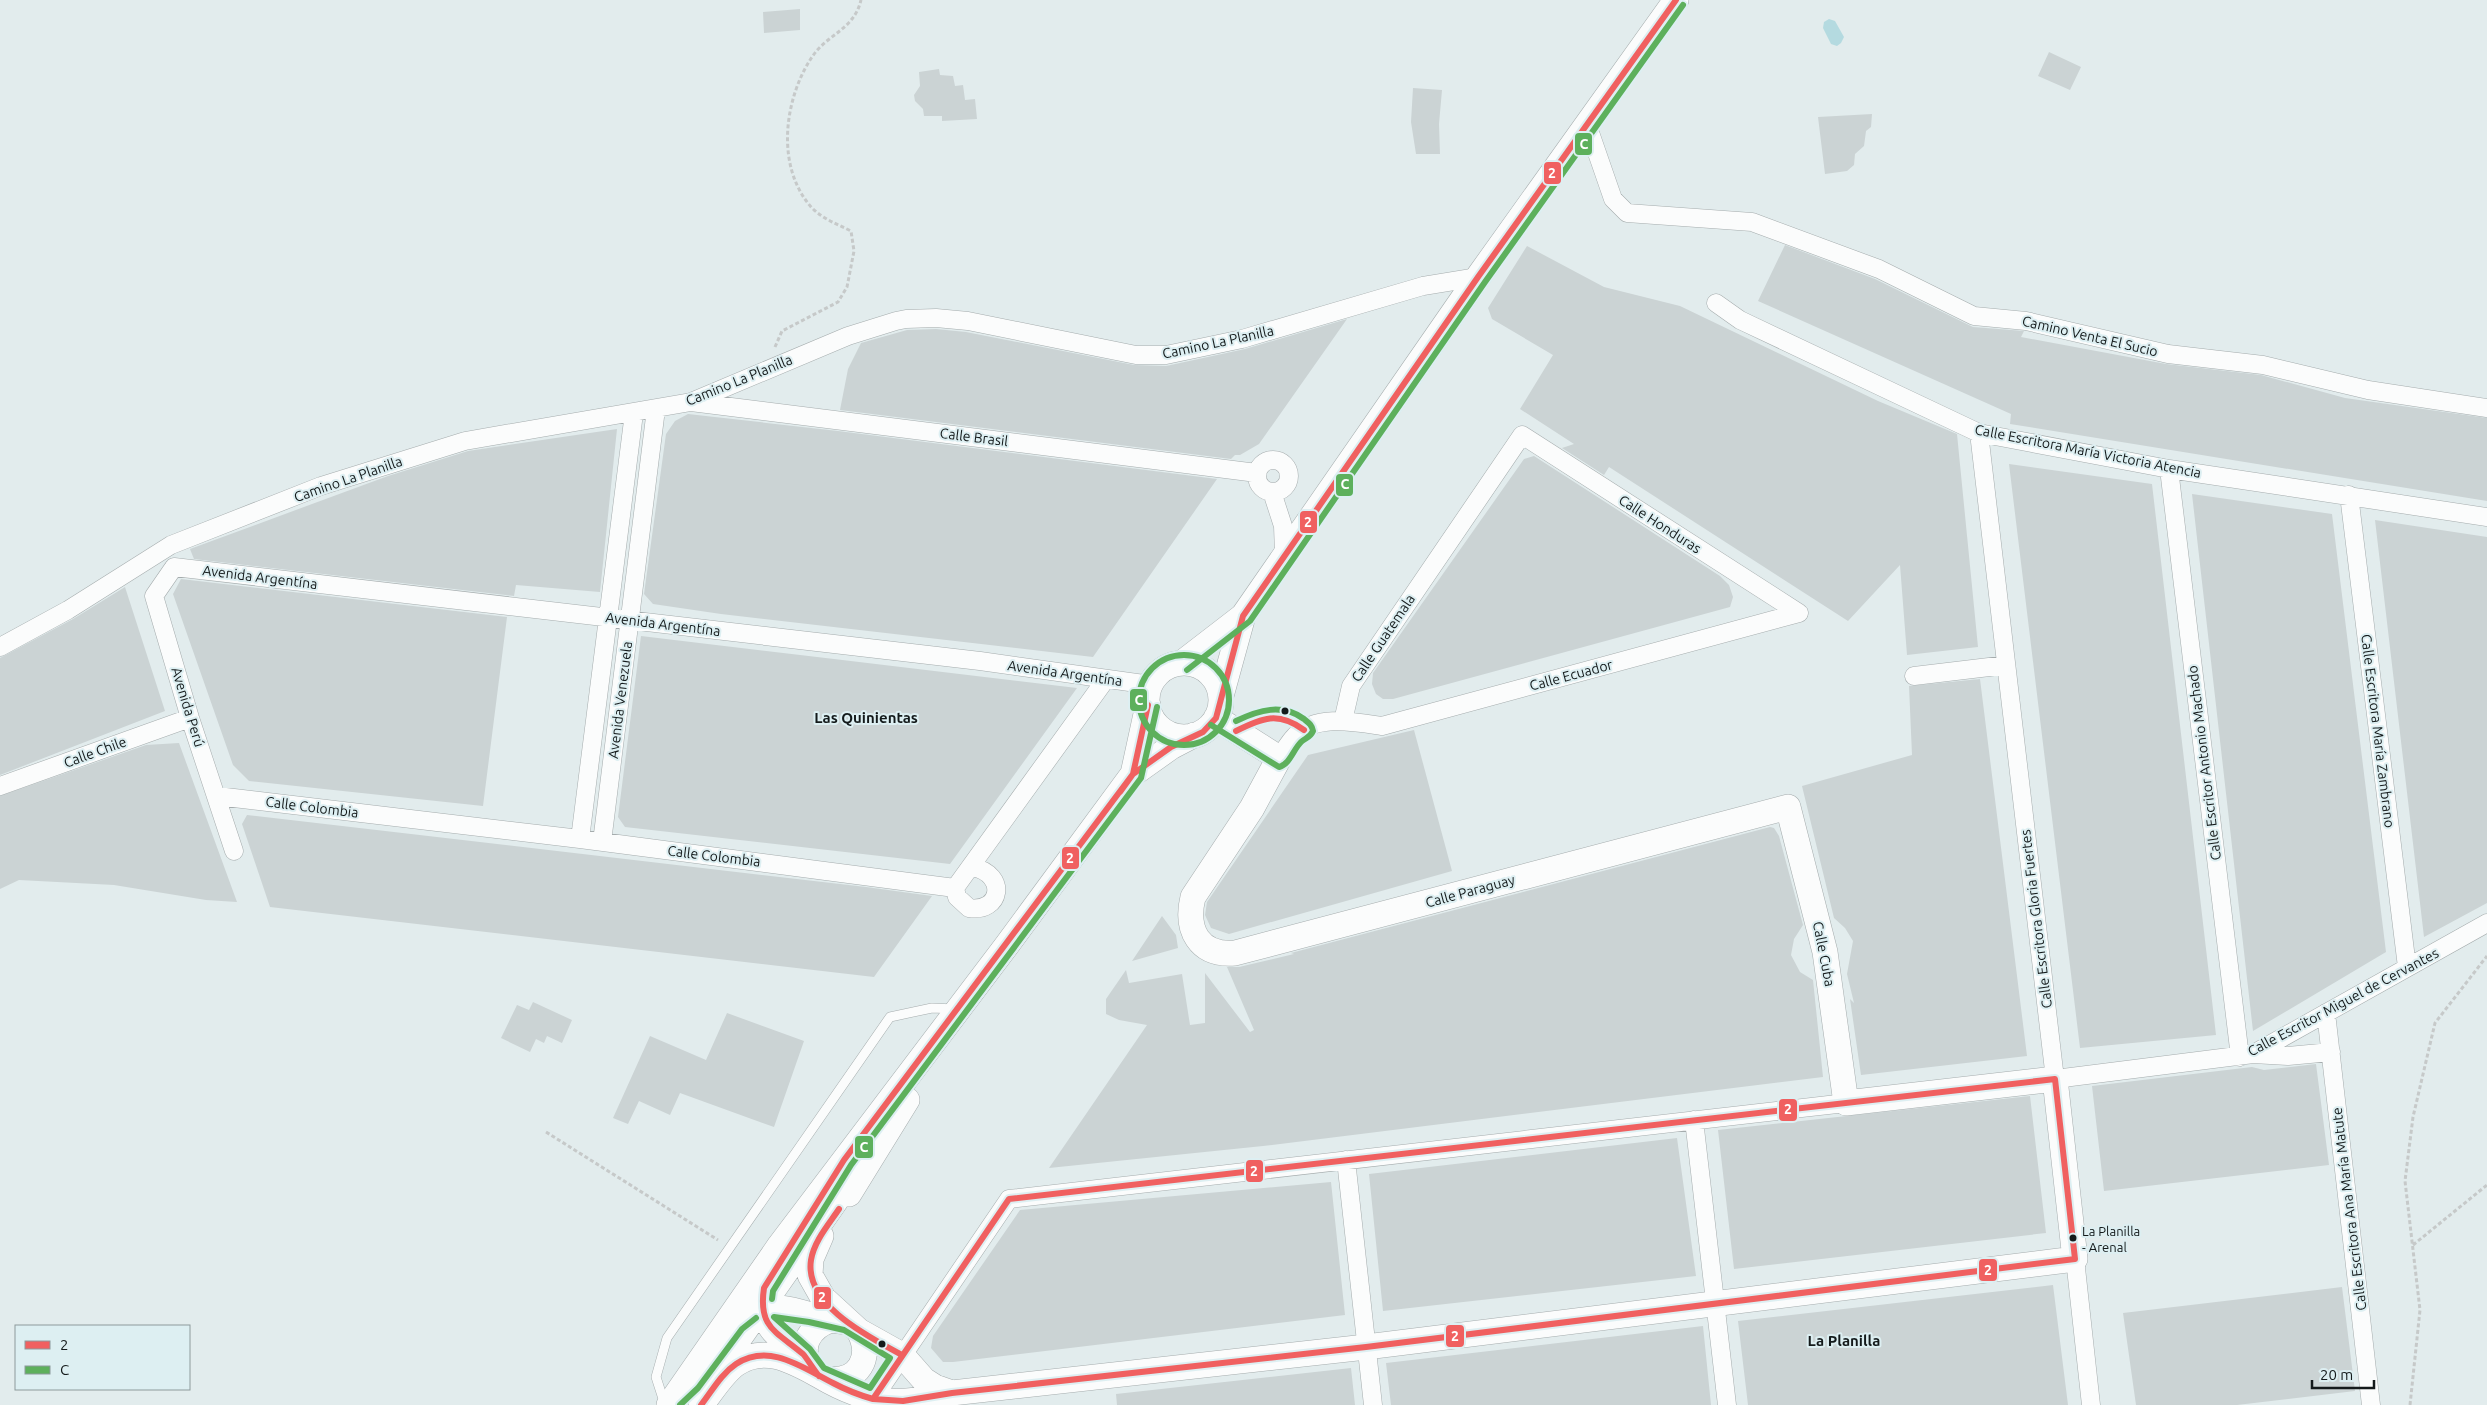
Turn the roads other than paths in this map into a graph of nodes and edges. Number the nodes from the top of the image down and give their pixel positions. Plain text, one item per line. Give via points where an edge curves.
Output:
1 (1676, 0) edge
2 (1587, 124) junction
3 (1478, 277) junction
4 (1716, 304) dead end
5 (691, 402) junction
6 (2487, 408) edge
7 (656, 409) junction
8 (634, 413) junction
9 (1979, 434) junction
10 (1522, 435) joint
11 (2169, 468) junction
12 (1257, 473) junction
13 (1272, 492) junction
14 (2349, 496) junction
15 (2487, 518) edge
16 (171, 545) junction
17 (1284, 554) junction
18 (174, 567) junction
19 (1799, 614) joint
20 (1243, 616) junction
21 (609, 618) junction
22 (629, 620) junction
23 (0, 647) edge
24 (1182, 663) junction
25 (2006, 665) junction
26 (1914, 676) dead end
27 (1106, 679) junction
28 (1149, 695) junction
29 (1224, 715) junction
30 (190, 718) junction
31 (1343, 721) junction
32 (1304, 730) junction
33 (1194, 736) junction
34 (1279, 758) junction
35 (1133, 774) junction
36 (0, 786) edge
37 (217, 796) junction
38 (1788, 807) joint
39 (580, 839) junction
40 (602, 842) junction
41 (234, 851) dead end
42 (972, 867) junction
43 (956, 888) junction
44 (2487, 923) edge
45 (1007, 945) junction
46 (2407, 967) junction
47 (958, 1009) junction
48 (2326, 1013) junction
49 (2331, 1052) junction
50 (2246, 1055) junction
51 (2055, 1079) junction
52 (915, 1088) junction
53 (1846, 1103) junction
54 (1694, 1120) junction
55 (844, 1160) junction
56 (1346, 1160) junction
57 (2075, 1259) junction
58 (1714, 1303) junction
59 (761, 1307) junction
60 (846, 1324) junction
61 (1366, 1347) junction
62 (902, 1354) junction
63 (815, 1369) junction
64 (952, 1393) junction
65 (871, 1402) edge
66 (675, 1403) edge
67 (702, 1405) edge
68 (1373, 1405) edge
69 (1727, 1405) edge
70 (2091, 1405) edge
71 (2371, 1405) edge

1 - 2 main road
2 - 3 main road
2 - 6 street, Camino Venta El Sucio via 1614,199 1627,213 1752,222 1879,269 1974,316 2026,321 2168,354 2262,365 2368,390
3 - 5 street, Camino La Planilla via 1423,286 1242,339 1166,355 1127,354 968,321 906,319 848,336
3 - 17 main road
4 - 9 street, Calle Escritora María Victoria Atencia via 1740,320
5 - 7 street, Camino La Planilla
5 - 12 street, Calle Brasil
7 - 8 street, Camino La Planilla
7 - 22 street, Avenida Venezuela
8 - 16 street, Camino La Planilla via 465,441 321,486
8 - 21 street, Avenida Venezuela
9 - 11 street, Calle Escritora María Victoria Atencia
9 - 25 street, Calle Escritora Gloria Fuertes
10 - 19 street, Calle Honduras
10 - 31 street, Calle Guatemala via 1350,686
11 - 14 street, Calle Escritora María Victoria Atencia
11 - 50 street, Calle Escritor Antonio Machado
12 - 13 street via 1261,487
12 - 13 street via 1267,460 1278,460 1285,465 1289,473 1286,486
13 - 17 street via 1283,526
14 - 15 street, Calle Escritora María Victoria Atencia
14 - 46 street, Calle Escritora María Zambrano
16 - 18 street
16 - 23 street, Camino La Planilla via 68,610
17 - 20 main road
18 - 21 street, Avenida Argentína
18 - 30 street, Avenida Perú via 154,596
19 - 31 street, Calle Ecuador via 1382,726
20 - 24 main road
20 - 29 main road
21 - 22 street, Avenida Argentína
21 - 39 street, Avenida Venezuela
22 - 27 street, Avenida Argentína
22 - 40 street, Avenida Venezuela
24 - 28 main road via 1164,669
24 - 29 main road via 1193,664 1208,672 1218,685
25 - 26 street
25 - 51 street, Calle Escritora Gloria Fuertes
27 - 28 street, Avenida Argentína
27 - 42 street
28 - 33 main road via 1156,724 1164,731 1184,737
28 - 35 main road
29 - 32 lane via 1279,718 1293,721
29 - 33 main road
29 - 34 main road
30 - 36 street, Calle Chile
30 - 37 street, Avenida Perú
31 - 32 street
32 - 34 street via 1295,735
33 - 35 main road via 1171,747
34 - 38 main road, Calle Paraguay via 1252,808 1193,897 1191,925 1197,938 1220,954 1235,953
35 - 45 main road
37 - 39 street, Calle Colombia
37 - 41 street, Avenida Perú
38 - 53 main road, Calle Cuba via 1825,952
39 - 40 street, Calle Colombia
40 - 43 street, Calle Colombia
42 - 43 street
42 - 43 street via 987,872 995,881 994,897 990,903 981,908 969,908 957,897
44 - 46 street, Calle Escritor Miguel de Cervantes
45 - 47 main road
45 - 52 main road
46 - 48 street, Calle Escritor Miguel de Cervantes
47 - 55 main road
47 - 66 lane via 932,1008 890,1017 667,1338 656,1377
48 - 49 street, Calle Escritora Ana María Matute
48 - 50 street, Calle Escritor Miguel de Cervantes
49 - 50 street
49 - 71 street, Calle Escritora Ana María Matute
50 - 51 street, Calle Escritor Miguel de Cervantes
51 - 53 main road, Calle Escritor Miguel de Cervantes
51 - 57 main road, Calle Escritora Gloria Fuertes
52 - 59 main road
52 - 60 main road via 820,1237 811,1259 810,1275 815,1286
53 - 54 street, Calle Escritor Miguel de Cervantes
54 - 56 street, Calle Escritor Miguel de Cervantes
54 - 58 street
55 - 59 main road via 764,1288
55 - 66 main road via 736,1306
56 - 61 street
56 - 62 street, Calle Escritor Miguel de Cervantes via 1009,1199
57 - 58 main road
57 - 70 street, Calle Escritora Gloria Fuertes
58 - 61 main road
58 - 69 street
59 - 60 main road via 811,1313
59 - 63 main road via 767,1323 777,1335
59 - 66 main road via 747,1312 735,1324
60 - 62 main road
60 - 63 main road via 814,1328 808,1336 805,1346
60 - 63 main road via 865,1348 861,1366 846,1378
61 - 64 main road
61 - 68 street
62 - 64 main road via 924,1380
62 - 65 street, Calle Escritor Miguel de Cervantes
63 - 65 main road
63 - 67 main road via 774,1355 755,1356 736,1364
64 - 65 main road via 916,1401

